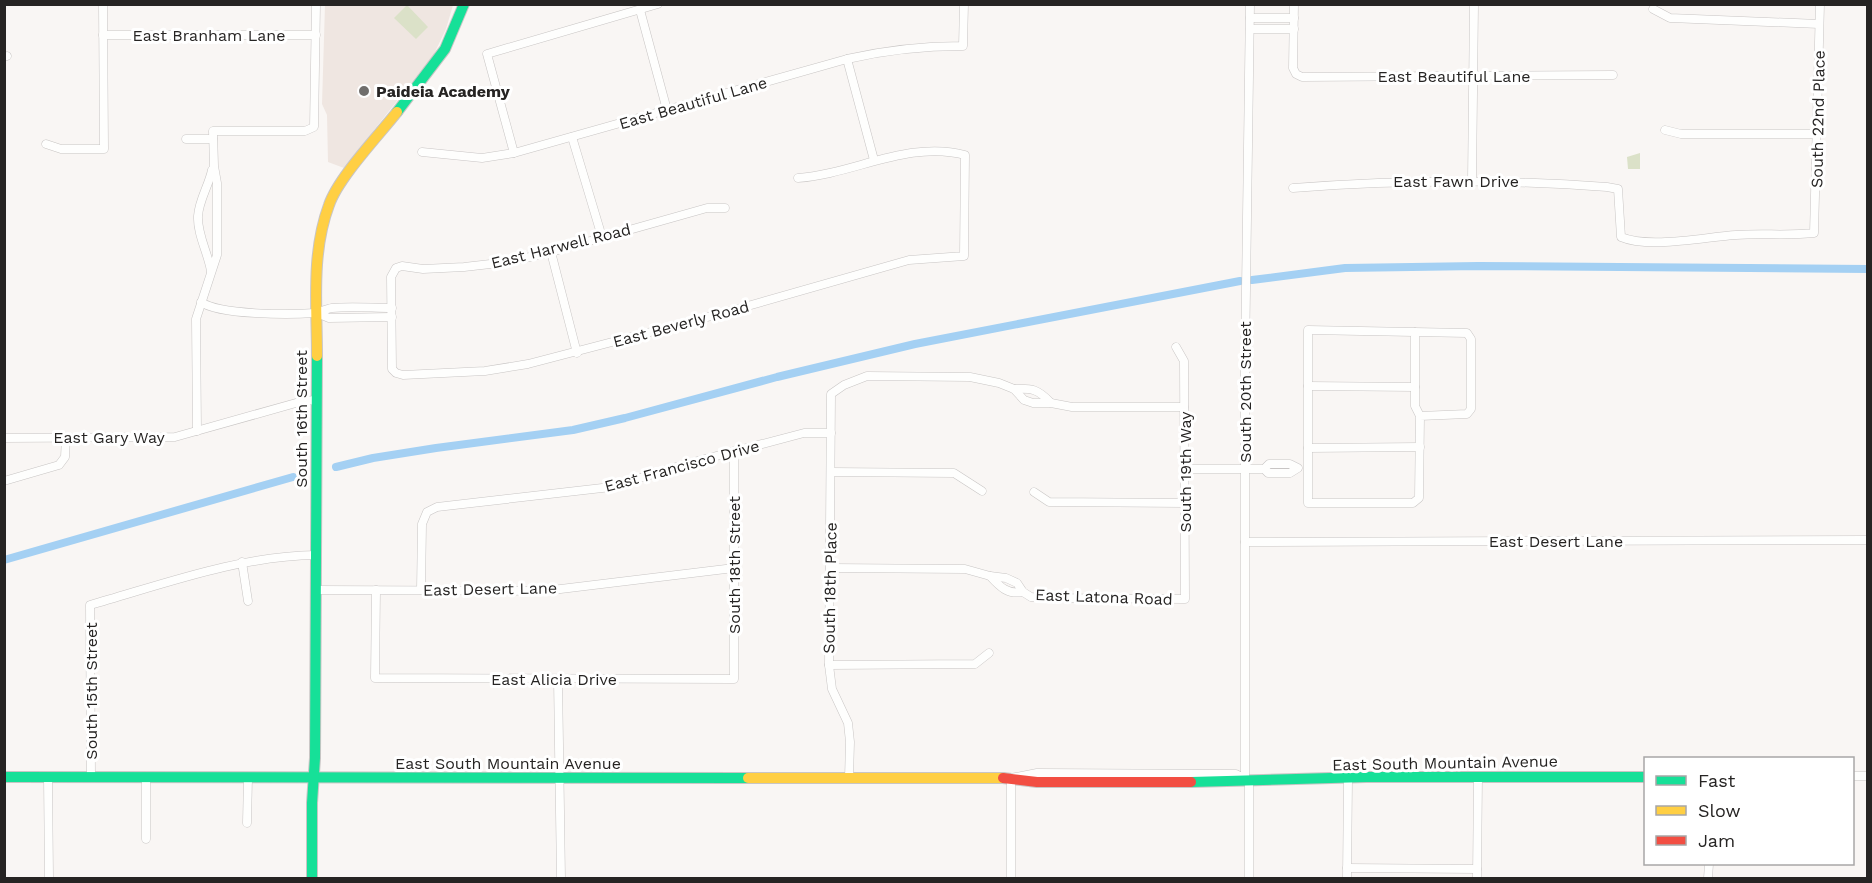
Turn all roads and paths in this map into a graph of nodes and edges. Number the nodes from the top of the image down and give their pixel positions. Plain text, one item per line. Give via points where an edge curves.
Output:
1 (103, 4) edge
2 (316, 4) edge
3 (464, 4) edge
4 (658, 4) edge
5 (964, 4) edge
6 (1250, 4) edge
7 (1294, 4) edge
8 (1474, 4) edge
9 (1820, 4) edge
10 (1653, 9) dead end
11 (640, 10) junction
12 (1250, 18) junction
13 (1294, 18) junction
14 (1819, 24) junction
15 (1250, 29) junction
16 (1294, 29) junction
17 (103, 35) junction
18 (316, 35) junction
19 (847, 59) junction
20 (1473, 75) junction
21 (1612, 75) dead end
22 (667, 110) junction
23 (1665, 130) dead end
24 (1817, 134) junction
25 (213, 135) junction
26 (572, 137) junction
27 (186, 139) dead end
28 (46, 144) dead end
29 (422, 152) dead end
30 (514, 153) junction
31 (874, 160) junction
32 (214, 166) junction
33 (798, 178) dead end
34 (1472, 181) junction
35 (1293, 188) dead end
36 (725, 208) dead end
37 (602, 237) junction
38 (1621, 237) joint
39 (551, 252) junction
40 (211, 272) junction
41 (201, 302) junction
42 (392, 308) junction
43 (316, 313) junction
44 (392, 317) junction
45 (1415, 332) junction
46 (1176, 347) dead end
47 (577, 353) junction
48 (1308, 386) junction
49 (1415, 387) junction
50 (1014, 389) junction
51 (316, 400) junction
52 (1051, 403) junction
53 (1184, 407) junction
54 (1420, 416) junction
55 (197, 431) junction
56 (831, 432) junction
57 (66, 437) junction
58 (4, 438) edge
59 (1420, 447) junction
60 (1308, 448) junction
61 (734, 451) junction
62 (1308, 468) junction
63 (1185, 469) junction
64 (1245, 469) junction
65 (831, 472) junction
66 (4, 481) edge
67 (982, 490) dead end
68 (1034, 492) dead end
69 (1185, 503) junction
70 (1868, 540) edge
71 (1245, 542) junction
72 (316, 555) junction
73 (242, 562) junction
74 (734, 568) junction
75 (830, 568) junction
76 (316, 590) junction
77 (376, 590) junction
78 (421, 590) junction
79 (1185, 599) joint
80 (248, 601) dead end
81 (990, 653) dead end
82 (830, 665) junction
83 (558, 679) junction
84 (734, 679) joint
85 (1478, 776) junction
86 (4, 777) edge
87 (48, 777) junction
88 (91, 777) junction
89 (1644, 777) edge
90 (146, 778) junction
91 (248, 778) junction
92 (314, 778) junction
93 (558, 778) junction
94 (849, 778) junction
95 (1011, 778) junction
96 (1247, 779) junction
97 (1348, 779) junction
98 (247, 823) dead end
99 (146, 839) dead end
100 (1347, 868) junction
101 (1477, 869) junction
102 (49, 879) edge
103 (312, 879) edge
104 (561, 879) edge
105 (1011, 879) edge
106 (1249, 879) edge
107 (1347, 879) edge
108 (1477, 879) edge

1 - 17 street
2 - 18 street
3 - 43 street, South 16th Street via 445,49 329,203 317,249
4 - 11 street
5 - 19 street, East Beautiful Lane via 963,46 920,46
6 - 12 street, South 20th Street
7 - 13 street
8 - 20 street
9 - 14 street, South 22nd Place
10 - 14 street via 1670,18
11 - 22 street
11 - 30 street via 488,54
12 - 13 street
12 - 15 street, South 20th Street
13 - 16 street
14 - 24 street, South 22nd Place
15 - 16 street
15 - 64 street, South 20th Street
16 - 20 street, East Beautiful Lane via 1293,68 1302,77
17 - 18 street, East Branham Lane
17 - 28 street via 104,149 62,149
18 - 25 street via 314,127 305,131
19 - 22 street, East Beautiful Lane
19 - 31 street
20 - 21 street, East Beautiful Lane
20 - 34 street
22 - 26 street, East Beautiful Lane
23 - 24 street via 1681,134
24 - 38 street, South 22nd Place via 1814,233 1667,242 1630,241
25 - 27 street
25 - 32 street
26 - 30 street, East Beautiful Lane
26 - 37 street
29 - 30 street, East Beautiful Lane via 482,158
31 - 33 street
31 - 47 street, East Beverly Road via 927,151 965,155 964,256 909,260
32 - 40 street via 217,255
32 - 40 street via 198,215
34 - 35 street, East Fawn Drive via 1379,181
34 - 38 street, East Fawn Drive via 1618,189
36 - 37 street, East Harwell Road via 707,208
37 - 39 street, East Harwell Road
39 - 42 street, East Harwell Road via 464,267 396,268 392,277
39 - 47 street
40 - 41 street
41 - 43 street via 234,312
41 - 55 street via 195,328
42 - 43 street
42 - 44 street
43 - 44 street via 329,318
43 - 51 street, South 16th Street
44 - 47 street, East Beverly Road via 392,369 403,375 485,370
45 - 48 street via 1308,330
45 - 49 street
45 - 54 street via 1467,333 1471,339 1471,409 1467,414
46 - 53 street, South 19th Way via 1184,361
48 - 49 street
48 - 60 street
49 - 54 street via 1415,406
50 - 52 street via 1030,388
50 - 52 street via 1024,400
50 - 56 street, South 18th Place via 970,377 867,376 831,394
51 - 55 street, East Gary Way via 303,400
51 - 72 street, South 16th Street
52 - 53 street via 1072,407
53 - 63 street, South 19th Way
54 - 59 street
55 - 57 street, East Gary Way via 168,437
56 - 61 street, East Francisco Drive via 804,433
56 - 65 street, South 18th Place
57 - 58 street, East Gary Way
57 - 66 street via 66,457 59,465
59 - 60 street
59 - 62 street via 1419,498 1413,503 1308,502
60 - 62 street
61 - 74 street, South 18th Street
61 - 78 street, East Francisco Drive via 611,487 437,507 427,512 421,531
62 - 64 street via 1290,473
63 - 64 street
63 - 69 street, South 19th Way
64 - 71 street, South 20th Street
65 - 67 street via 954,473
65 - 75 street, South 18th Place
68 - 69 street via 1049,502
69 - 79 street, South 19th Way
70 - 71 street, East Desert Lane
71 - 96 street, South 20th Street
72 - 73 street
72 - 76 street, South 16th Street
73 - 80 street
73 - 88 street, South 15th Street via 90,605
74 - 78 street, East Desert Lane via 544,591
74 - 84 street, South 18th Street
75 - 79 street, East Latona Road via 965,569 990,576 1013,594 1023,592 1031,597
75 - 82 street, South 18th Place
76 - 77 street, East Desert Lane
76 - 92 street, South 16th Street
77 - 78 street, East Desert Lane
77 - 83 street, East Alicia Drive via 375,678
81 - 82 street via 975,664
82 - 94 street, South 18th Place via 832,689 848,723
83 - 84 street, East Alicia Drive
83 - 93 street
85 - 89 street, East South Mountain Avenue
85 - 97 street, East South Mountain Avenue
85 - 101 street
86 - 87 street, East South Mountain Avenue
87 - 88 street, East South Mountain Avenue
87 - 102 street
88 - 90 street, East South Mountain Avenue
90 - 91 street, East South Mountain Avenue
90 - 99 street
91 - 92 street, East South Mountain Avenue
91 - 98 street
92 - 93 street, East South Mountain Avenue
92 - 103 street, South 16th Street
93 - 94 street, East South Mountain Avenue
93 - 104 street
94 - 95 street, East South Mountain Avenue
95 - 96 street, East South Mountain Avenue via 1037,782
95 - 105 street
96 - 97 street, East South Mountain Avenue
96 - 106 street, South 20th Street
97 - 100 street
100 - 101 street
100 - 107 street
101 - 108 street

